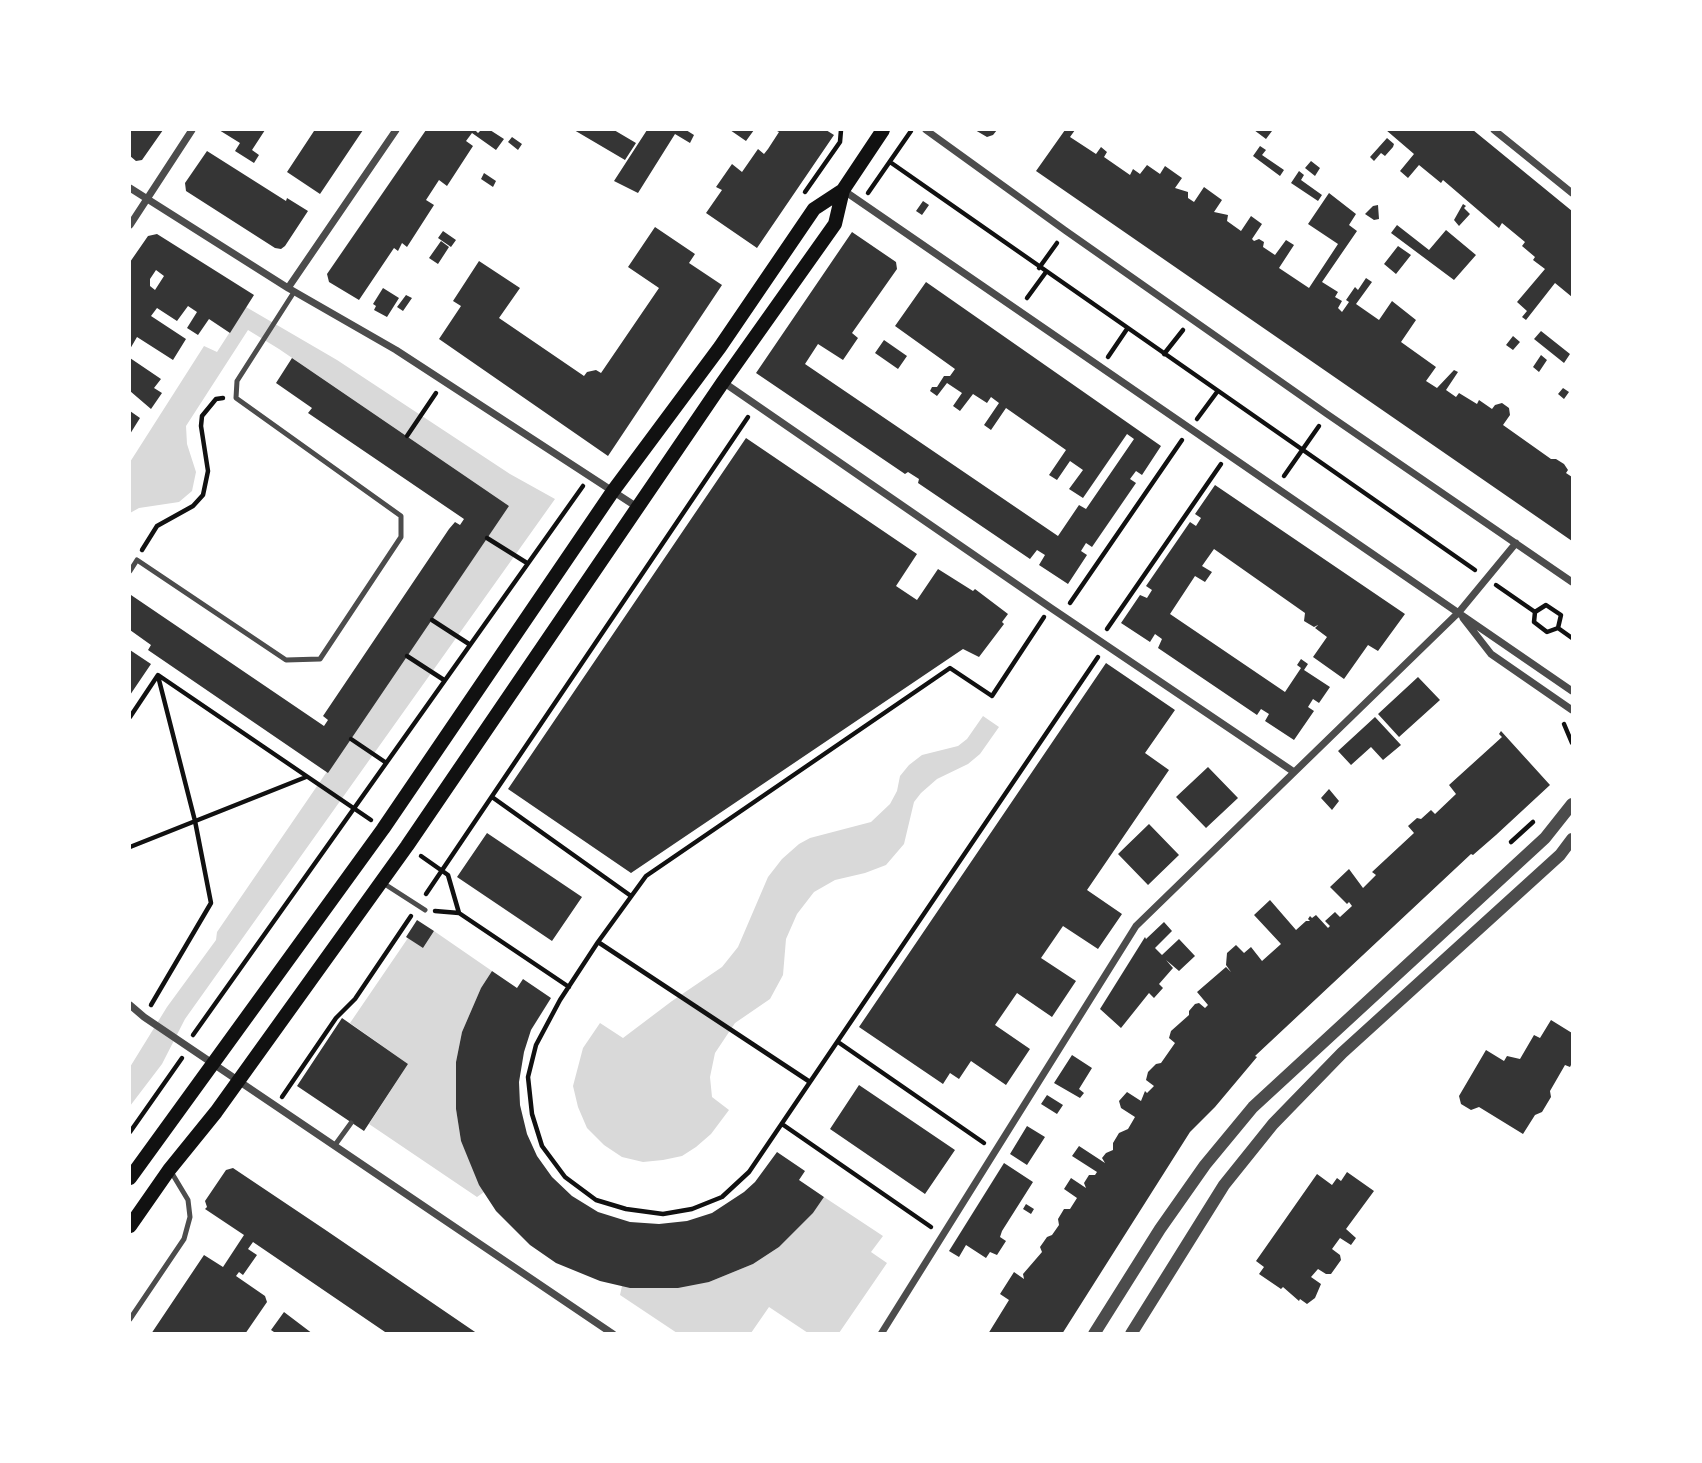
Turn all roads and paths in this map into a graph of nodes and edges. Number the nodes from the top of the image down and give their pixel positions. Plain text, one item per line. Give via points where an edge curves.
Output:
1 (192, 130) edge
2 (396, 130) edge
3 (841, 130) edge
4 (912, 130) edge
5 (926, 130) edge
6 (1494, 130) edge
7 (879, 131) edge
8 (816, 177) dead end
9 (130, 188) edge
10 (842, 190) junction
11 (1573, 193) edge
12 (146, 199) junction
13 (130, 225) edge
14 (1066, 231) junction
15 (1040, 268) junction
16 (1046, 272) junction
17 (291, 290) junction
18 (1018, 310) junction
19 (1191, 319) junction
20 (1127, 329) junction
21 (1164, 354) junction
22 (1100, 367) junction
23 (444, 381) junction
24 (723, 382) junction
25 (1217, 392) junction
26 (236, 398) junction
27 (757, 405) junction
28 (1327, 414) junction
29 (1190, 429) junction
30 (407, 436) dead end
31 (1303, 449) junction
32 (1228, 455) junction
33 (590, 476) junction
34 (1276, 488) junction
35 (613, 491) junction
36 (638, 508) junction
37 (487, 538) dead end
38 (1516, 543) junction
39 (137, 560) junction
40 (527, 564) junction
41 (130, 571) edge
42 (1487, 579) junction
43 (1573, 582) edge
44 (1051, 608) junction
45 (1535, 611) junction
46 (1459, 612) junction
47 (1062, 615) junction
48 (432, 620) dead end
49 (1559, 628) junction
50 (1573, 638) edge
51 (467, 643) junction
52 (1103, 643) junction
53 (407, 656) dead end
54 (158, 675) junction
55 (442, 679) junction
56 (1573, 691) edge
57 (1573, 710) edge
58 (130, 717) edge
59 (351, 739) dead end
60 (384, 761) junction
61 (1294, 772) junction
62 (307, 776) junction
63 (492, 797) junction
64 (1573, 804) edge
65 (351, 806) dead end
66 (195, 821) junction
67 (1573, 839) edge
68 (130, 847) edge
69 (448, 875) dead end
70 (381, 881) junction
71 (631, 895) junction
72 (418, 905) junction
73 (425, 910) joint
74 (459, 913) junction
75 (598, 942) junction
76 (569, 986) junction
77 (130, 1005) edge
78 (146, 1018) junction
79 (838, 1041) junction
80 (187, 1045) junction
81 (213, 1063) junction
82 (238, 1080) junction
83 (810, 1082) junction
84 (276, 1105) junction
85 (351, 1123) dead end
86 (782, 1124) junction
87 (130, 1132) edge
88 (335, 1145) junction
89 (994, 1150) junction
90 (169, 1170) junction
91 (130, 1178) edge
92 (130, 1226) edge
93 (944, 1235) junction
94 (130, 1319) edge
95 (613, 1334) edge
96 (881, 1334) edge
97 (1094, 1334) edge
98 (1131, 1334) edge

1 - 12 street
2 - 17 street
3 - 8 path via 840,142
4 - 15 path via 890,162
5 - 14 street
6 - 11 street
7 - 10 main road
9 - 12 street
10 - 18 street
10 - 24 main road via 835,224
10 - 35 main road via 814,209 720,347
12 - 13 street
12 - 17 street
14 - 15 path
14 - 19 street
15 - 16 path
16 - 18 path
16 - 20 path
17 - 23 street
17 - 26 lane via 237,381
18 - 22 street
19 - 21 path
19 - 28 street
20 - 21 path
20 - 22 path
21 - 25 path
22 - 29 street
23 - 30 path
23 - 33 street
24 - 27 street
24 - 36 main road
25 - 29 path
25 - 31 path
26 - 39 path via 216,399 202,416 208,471 203,495 193,506 157,526
26 - 39 lane via 401,516 401,537 320,659 286,660
27 - 44 street
27 - 63 path
28 - 31 path
28 - 38 street
29 - 32 street
29 - 47 path
31 - 34 path
31 - 42 path
32 - 34 street
32 - 52 path
33 - 35 street
33 - 40 path
34 - 46 street
35 - 36 street
35 - 81 main road via 383,829
36 - 70 main road
37 - 40 path
38 - 42 street
38 - 43 street
39 - 41 lane
40 - 51 path
42 - 45 path
42 - 46 street
44 - 47 street
44 - 71 path via 992,696 950,668 646,876
45 - 49 path via 1534,622 1547,632
45 - 49 path via 1546,605 1561,615
46 - 56 street
46 - 57 street via 1491,654
46 - 61 street
47 - 52 street
48 - 51 path
49 - 50 path
51 - 55 path
52 - 61 street
52 - 79 path
53 - 55 path
54 - 58 path
54 - 62 path
54 - 66 path
55 - 60 path
59 - 60 path
60 - 80 path
61 - 89 street via 1136,926
62 - 65 path
62 - 66 path
63 - 71 path
63 - 72 path
64 - 97 street via 1545,838 1253,1107 1160,1229
66 - 68 path
66 - 78 path via 211,903
67 - 98 street via 1342,1053 1273,1124 1223,1185
69 - 74 path
70 - 72 lane
70 - 82 main road
71 - 75 path
72 - 73 lane
72 - 84 path
73 - 74 path
74 - 76 path
75 - 76 path
75 - 83 path
76 - 86 path via 536,1045 528,1077 532,1114 542,1146 565,1177 596,1200 663,1214 722,1197 748,1172
77 - 78 street
78 - 80 street
79 - 83 path
79 - 89 path
80 - 81 street
80 - 87 path
81 - 82 street
81 - 91 main road
82 - 84 street
82 - 90 main road
83 - 86 path
84 - 88 street
85 - 88 lane
86 - 93 path
88 - 95 street
89 - 93 street
90 - 92 main road
90 - 94 lane via 188,1200 190,1217 184,1239
93 - 96 street

